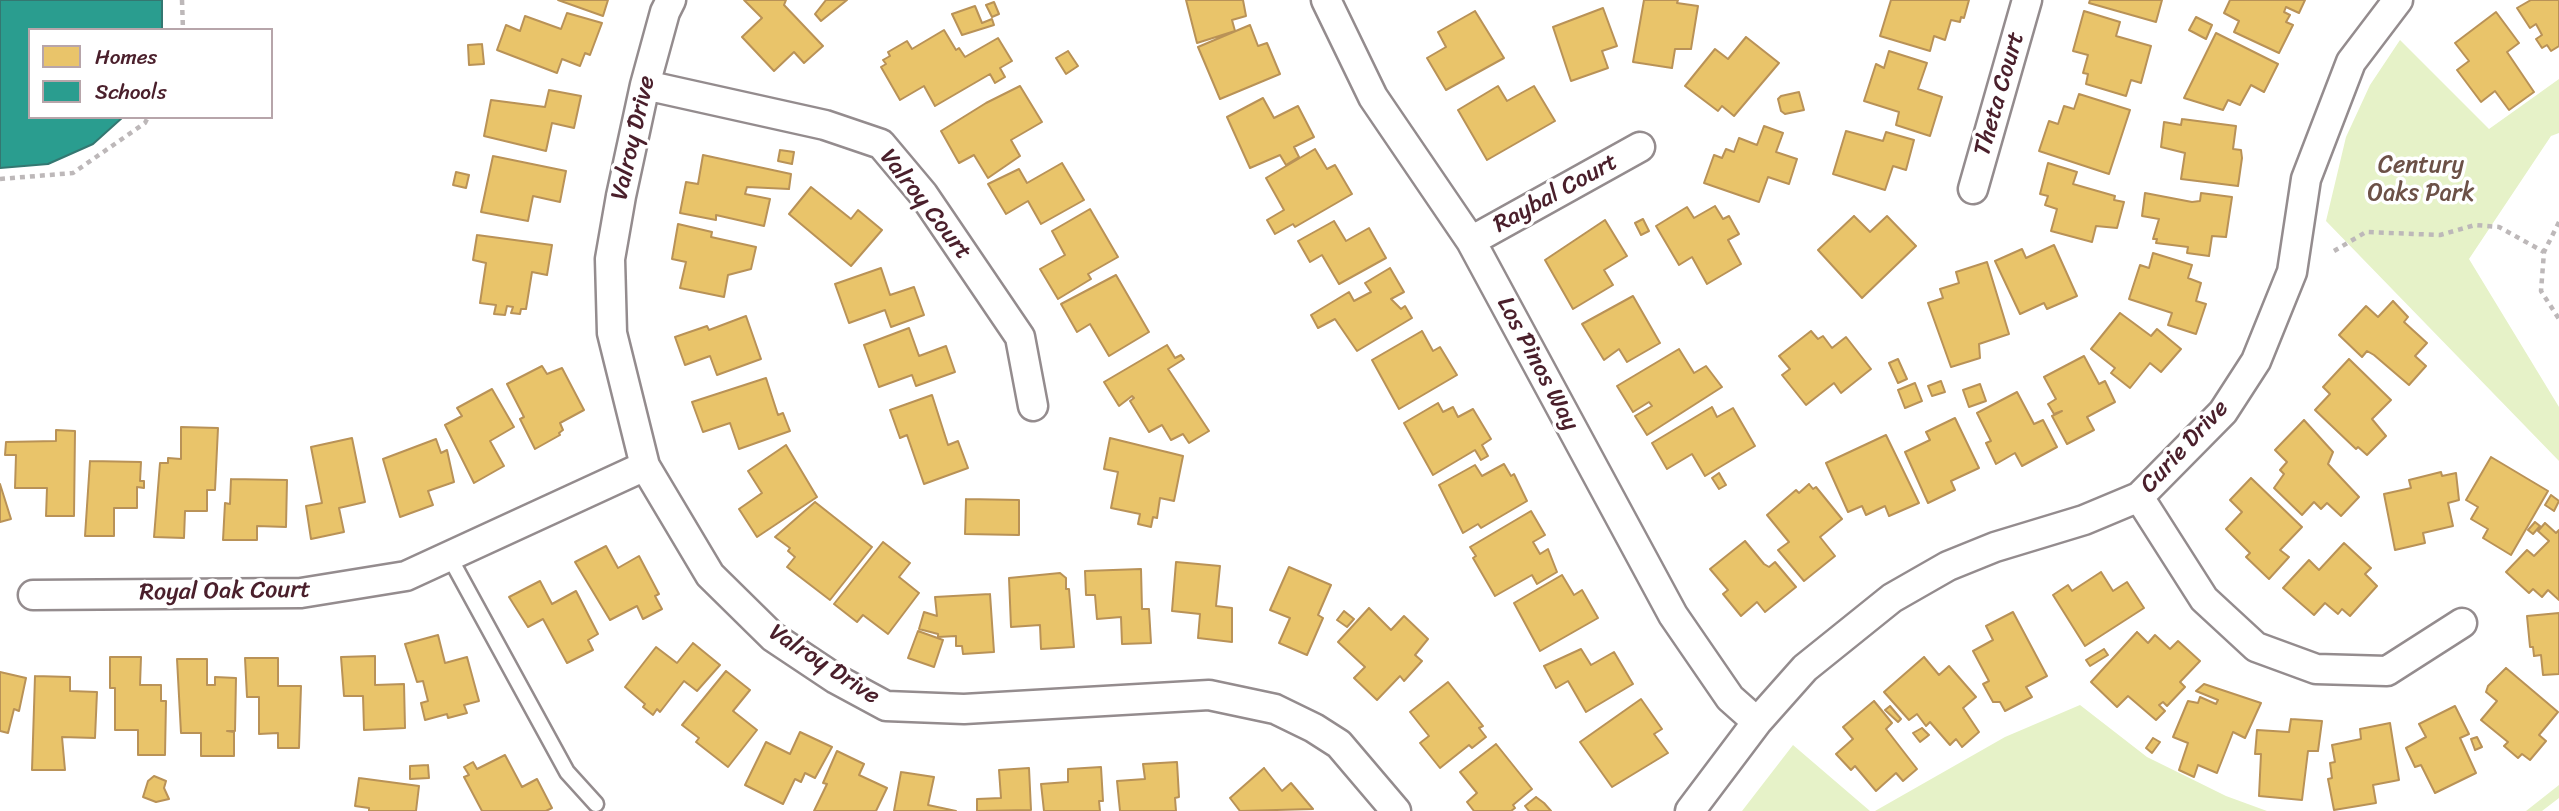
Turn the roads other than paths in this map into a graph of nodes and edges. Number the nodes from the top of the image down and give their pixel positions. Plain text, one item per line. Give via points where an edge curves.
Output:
1 (671, 0) edge
2 (1326, 0) edge
3 (2026, 0) edge
4 (2395, 1) edge
5 (645, 85) junction
6 (1640, 147) dead end
7 (1973, 188) dead end
8 (1471, 242) junction
9 (1033, 406) dead end
10 (645, 466) junction
11 (2139, 497) junction
12 (449, 556) junction
13 (33, 595) dead end
14 (2462, 623) dead end
15 (1757, 722) junction
16 (596, 804) dead end
17 (1396, 811) edge
18 (1690, 811) edge

1 - 5 street, Valroy Drive
2 - 8 street, Los Pinos Way via 1373,97
3 - 7 street, Theta Court
4 - 11 street, Curie Drive via 2351,62 2322,131 2306,179 2292,272 2256,361 2223,412
5 - 9 street, Valroy Court via 825,125 881,144 923,194 1020,337
5 - 10 street, Valroy Drive via 610,260 612,333
6 - 8 street, Raybal Court
8 - 15 street, Los Pinos Way via 1672,615 1730,698
10 - 12 street, Royal Oak Court
10 - 17 street, Valroy Drive via 710,575 773,637 886,706 964,709 1209,695 1275,709 1314,727 1339,744
11 - 14 street via 2204,599 2256,647 2316,669 2387,671
11 - 15 street, Curie Drive via 1960,561 1892,598 1805,668
12 - 13 street, Royal Oak Court via 406,576 301,593
12 - 16 lane via 567,772
15 - 18 street, Curie Drive

